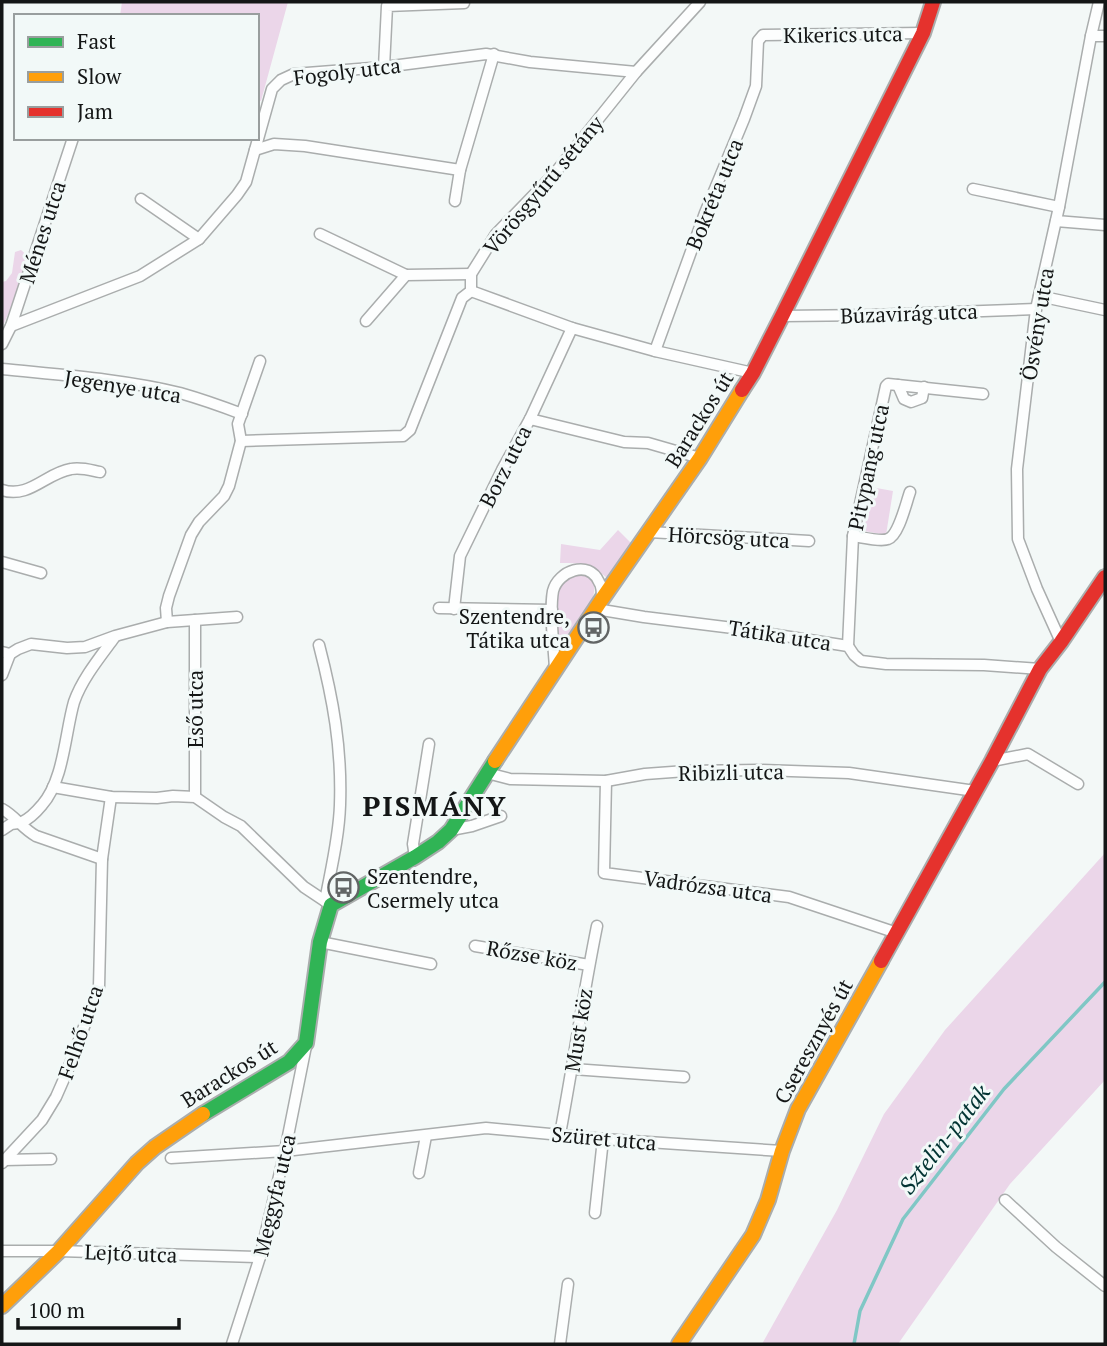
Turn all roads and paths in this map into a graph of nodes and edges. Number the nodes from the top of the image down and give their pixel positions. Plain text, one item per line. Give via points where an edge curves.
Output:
1 (700, 2) edge
2 (933, 2) edge
3 (1099, 2) edge
4 (464, 3) edge
5 (923, 33) junction
6 (763, 35) joint
7 (1091, 36) junction
8 (1105, 36) edge
9 (494, 54) junction
10 (384, 67) junction
11 (636, 72) junction
12 (259, 136) edge
13 (72, 140) edge
14 (258, 140) edge
15 (255, 150) junction
16 (460, 170) junction
17 (972, 189) dead end
18 (141, 199) dead end
19 (455, 201) dead end
20 (1059, 207) junction
21 (1056, 221) junction
22 (1105, 225) edge
23 (320, 234) dead end
24 (199, 239) junction
25 (471, 274) junction
26 (406, 275) junction
27 (471, 290) junction
28 (1039, 296) junction
29 (1036, 309) junction
30 (1105, 310) edge
31 (782, 316) junction
32 (366, 321) dead end
33 (10, 326) junction
34 (572, 328) junction
35 (2, 345) edge
36 (655, 351) junction
37 (260, 361) dead end
38 (2, 369) edge
39 (752, 373) junction
40 (898, 385) junction
41 (924, 387) junction
42 (983, 394) dead end
43 (242, 414) junction
44 (530, 419) junction
45 (241, 441) junction
46 (700, 458) junction
47 (100, 472) dead end
48 (2, 490) edge
49 (909, 492) dead end
50 (649, 532) junction
51 (853, 536) junction
52 (809, 541) dead end
53 (2, 562) edge
54 (41, 573) dead end
55 (1105, 577) edge
56 (599, 604) junction
57 (439, 608) dead end
58 (454, 609) junction
59 (552, 610) junction
60 (237, 617) dead end
61 (195, 620) junction
62 (167, 622) junction
63 (115, 636) junction
64 (1061, 642) junction
65 (319, 645) dead end
66 (848, 646) junction
67 (6, 653) edge
68 (1040, 669) junction
69 (555, 670) junction
70 (2, 675) edge
71 (429, 744) dead end
72 (992, 761) junction
73 (487, 773) junction
74 (607, 781) junction
75 (1078, 784) dead end
76 (54, 787) junction
77 (975, 791) junction
78 (111, 797) junction
79 (195, 797) junction
80 (2, 809) edge
81 (501, 816) dead end
82 (20, 824) junction
83 (2, 830) edge
84 (451, 830) junction
85 (415, 857) junction
86 (102, 859) junction
87 (328, 903) junction
88 (597, 926) dead end
89 (897, 933) junction
90 (320, 942) junction
91 (475, 946) dead end
92 (431, 964) dead end
93 (589, 965) junction
94 (306, 1043) junction
95 (573, 1069) junction
96 (684, 1077) dead end
97 (559, 1134) junction
98 (426, 1136) junction
99 (603, 1139) junction
100 (782, 1151) junction
101 (285, 1152) junction
102 (171, 1158) dead end
103 (51, 1159) dead end
104 (3, 1162) edge
105 (419, 1173) dead end
106 (1005, 1200) dead end
107 (595, 1213) dead end
108 (2, 1251) edge
109 (59, 1251) junction
110 (260, 1257) junction
111 (568, 1284) dead end
112 (1105, 1286) edge
113 (2, 1306) edge
114 (232, 1344) edge
115 (560, 1344) edge
116 (680, 1344) edge

1 - 11 street, Vörösgyűrű sétány
2 - 5 street, Barackos út
3 - 7 street, Ösvény utca
4 - 10 street via 387,6
5 - 6 street, Kikerics utca
5 - 31 street, Barackos út
6 - 36 street, Bokréta utca via 758,41 756,86
7 - 8 street
7 - 20 street, Ösvény utca
9 - 10 street, Fogoly utca
9 - 11 street, Fogoly utca
9 - 16 street
10 - 12 street, Fogoly utca via 295,74 281,80 272,89
11 - 25 street, Vörösgyűrű sétány via 555,173 496,234
13 - 33 street, Ménes utca
14 - 15 street, Fogoly utca
15 - 16 street via 274,144 305,146
15 - 24 street, Fogoly utca via 246,182
16 - 19 street
17 - 20 street
18 - 24 street
20 - 21 street, Ösvény utca
21 - 22 street
21 - 28 street, Ösvény utca
23 - 26 street
24 - 33 street, Fogoly utca via 140,276
25 - 26 street
25 - 27 street, Vörösgyűrű sétány
26 - 32 street
27 - 34 street
27 - 45 street via 462,298 410,430 402,436
28 - 29 street, Ösvény utca
28 - 30 street
29 - 31 street, Búzavirág utca
29 - 64 street, Ösvény utca via 1016,513 1018,539
31 - 39 street, Barackos út
33 - 35 street, Ménes utca
34 - 36 street
34 - 44 street, Borz utca
36 - 39 street
37 - 43 street
38 - 43 street, Jegenye utca via 179,393
39 - 46 street, Barackos út
40 - 41 street, Pitypang utca
40 - 41 street via 904,399 911,402 922,398
40 - 51 street, Pitypang utca via 888,384 885,389
41 - 42 street, Pitypang utca
43 - 45 street via 238,424
44 - 46 street
44 - 58 street, Borz utca via 460,556
45 - 62 street via 224,496 191,535 169,596
46 - 50 street, Barackos út
47 - 48 street via 68,469 20,492
49 - 51 street via 892,537
50 - 52 street, Hörcsög utca
50 - 56 street, Barackos út
51 - 66 street, Pitypang utca
53 - 54 street
55 - 64 street, Cseresznyés út
56 - 59 street via 599,581 577,569 556,584
56 - 66 street, Tátika utca via 644,617
56 - 69 street, Barackos út
57 - 58 street
58 - 59 street
59 - 69 street
60 - 61 street
61 - 62 street
61 - 79 street, Eső utca
62 - 63 street
63 - 67 street via 85,647 32,644
63 - 76 street via 75,699
64 - 68 street, Cseresznyés út
65 - 87 street via 339,746 340,805
66 - 68 street, Tátika utca via 861,662
67 - 70 street
68 - 72 street, Cseresznyés út
69 - 73 street, Barackos út
71 - 85 street via 413,844
72 - 75 street via 1028,754
72 - 77 street, Cseresznyés út
73 - 74 street, Ribizli utca via 510,779
73 - 84 street, Barackos út
74 - 77 street, Ribizli utca via 686,771 849,773
74 - 89 street, Vadrózsa utca via 604,873 789,897
76 - 78 street
76 - 82 street via 42,806
77 - 89 street, Cseresznyés út
78 - 79 street
78 - 86 street, Felhő utca
79 - 87 street via 241,826 304,887
80 - 82 street
81 - 84 street, Barackos út
82 - 83 street
82 - 86 street via 36,836
84 - 85 street, Barackos út
85 - 87 street, Barackos út
86 - 104 street, Felhő utca via 99,987 56,1097 42,1120
87 - 90 street, Barackos út
88 - 93 street, Must köz
89 - 100 street, Cseresznyés út via 798,1109
90 - 92 street
90 - 94 street, Barackos út
91 - 93 street, Rőzse köz
93 - 95 street, Must köz
94 - 101 street, Meggyfa utca
94 - 109 street, Barackos út via 289,1062 155,1147
95 - 96 street
95 - 97 street, Must köz
97 - 98 street, Szüret utca via 486,1128
97 - 99 street, Szüret utca
98 - 101 street, Szüret utca
98 - 105 street
99 - 100 street, Szüret utca
99 - 107 street
100 - 116 street, Cseresznyés út via 753,1235
101 - 102 street, Szüret utca
101 - 110 street, Meggyfa utca
103 - 104 street
106 - 112 street
108 - 109 street, Lejtő utca
109 - 110 street, Lejtő utca
109 - 113 street, Barackos út
110 - 114 street, Meggyfa utca
111 - 115 street

